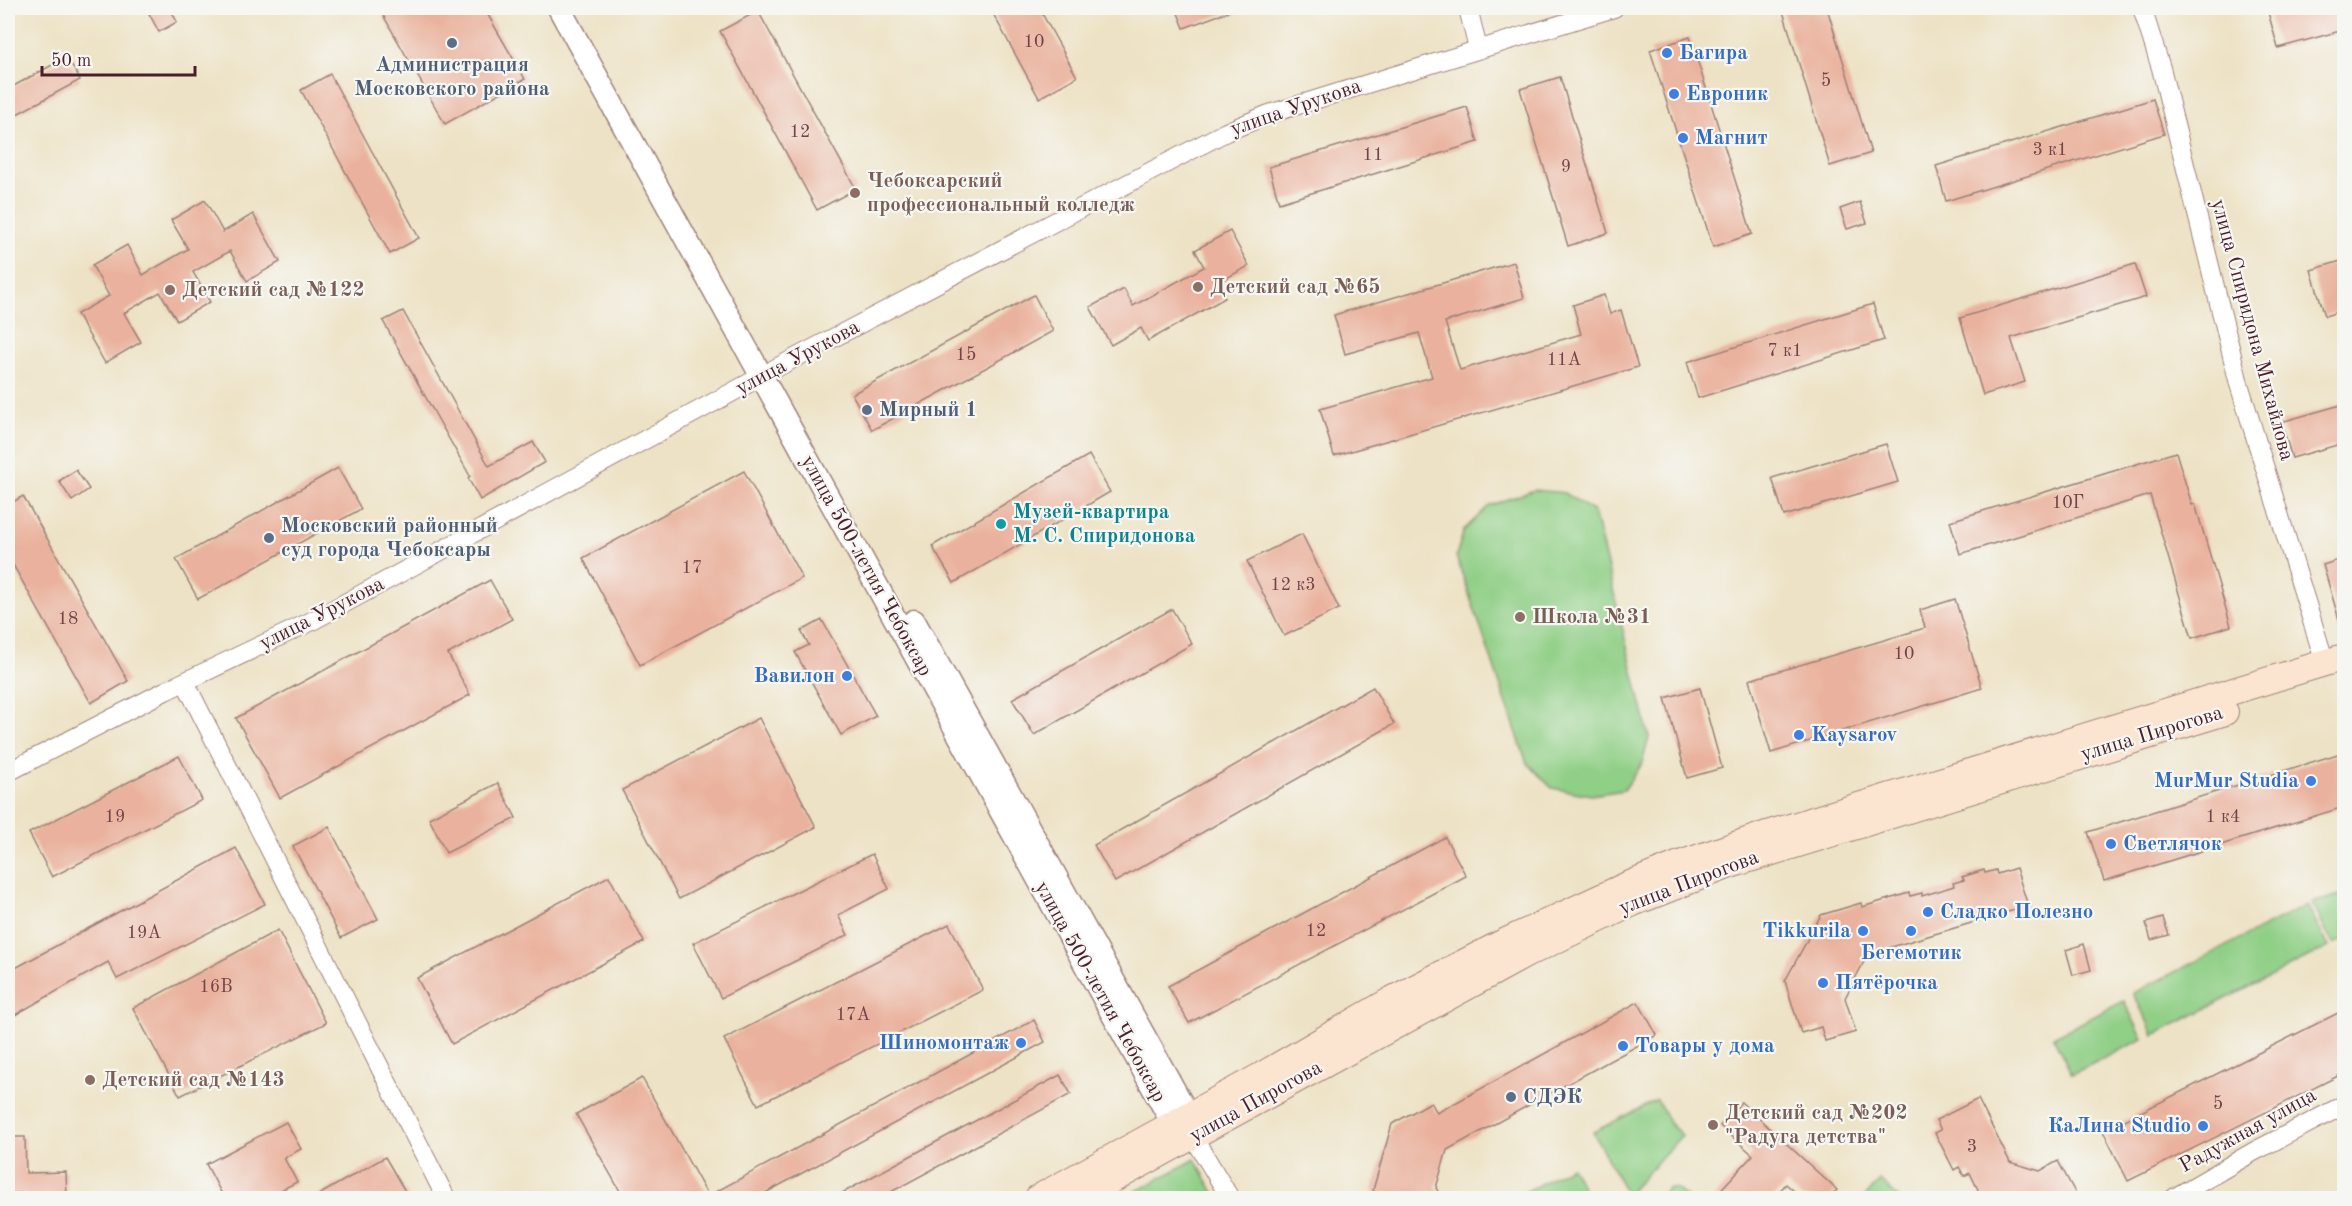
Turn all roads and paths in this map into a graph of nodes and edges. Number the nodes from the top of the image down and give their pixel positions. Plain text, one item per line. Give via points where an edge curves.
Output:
1 (559, 8) edge
2 (576, 8) edge
3 (1468, 8) edge
4 (1614, 8) edge
5 (2142, 8) edge
6 (1478, 49) junction
7 (592, 52) junction
8 (768, 373) junction
9 (2336, 668) edge
10 (185, 682) junction
11 (8, 772) edge
12 (2344, 1105) edge
13 (1185, 1125) junction
14 (446, 1198) edge
15 (1038, 1198) edge
16 (1079, 1198) edge
17 (1230, 1198) edge
18 (2174, 1198) edge

1 - 7 street, улица 500-летия Чебоксар
2 - 7 street, улица 500-летия Чебоксар
3 - 6 street
4 - 6 street, улица Урукова
5 - 9 street, улица Спиридона Михайлова via 2239,384
6 - 8 street, улица Урукова via 1269,114 1226,132
7 - 8 street, улица 500-летия Чебоксар
8 - 10 street, улица Урукова via 278,639
8 - 13 street, улица 500-летия Чебоксар
9 - 13 main road, улица Пирогова via 1728,857 1500,945 1393,999
10 - 11 street, улица Урукова
10 - 14 street
12 - 18 street, Радужная улица
13 - 15 main road, улица Пирогова
13 - 16 main road, улица Пирогова
13 - 17 street

